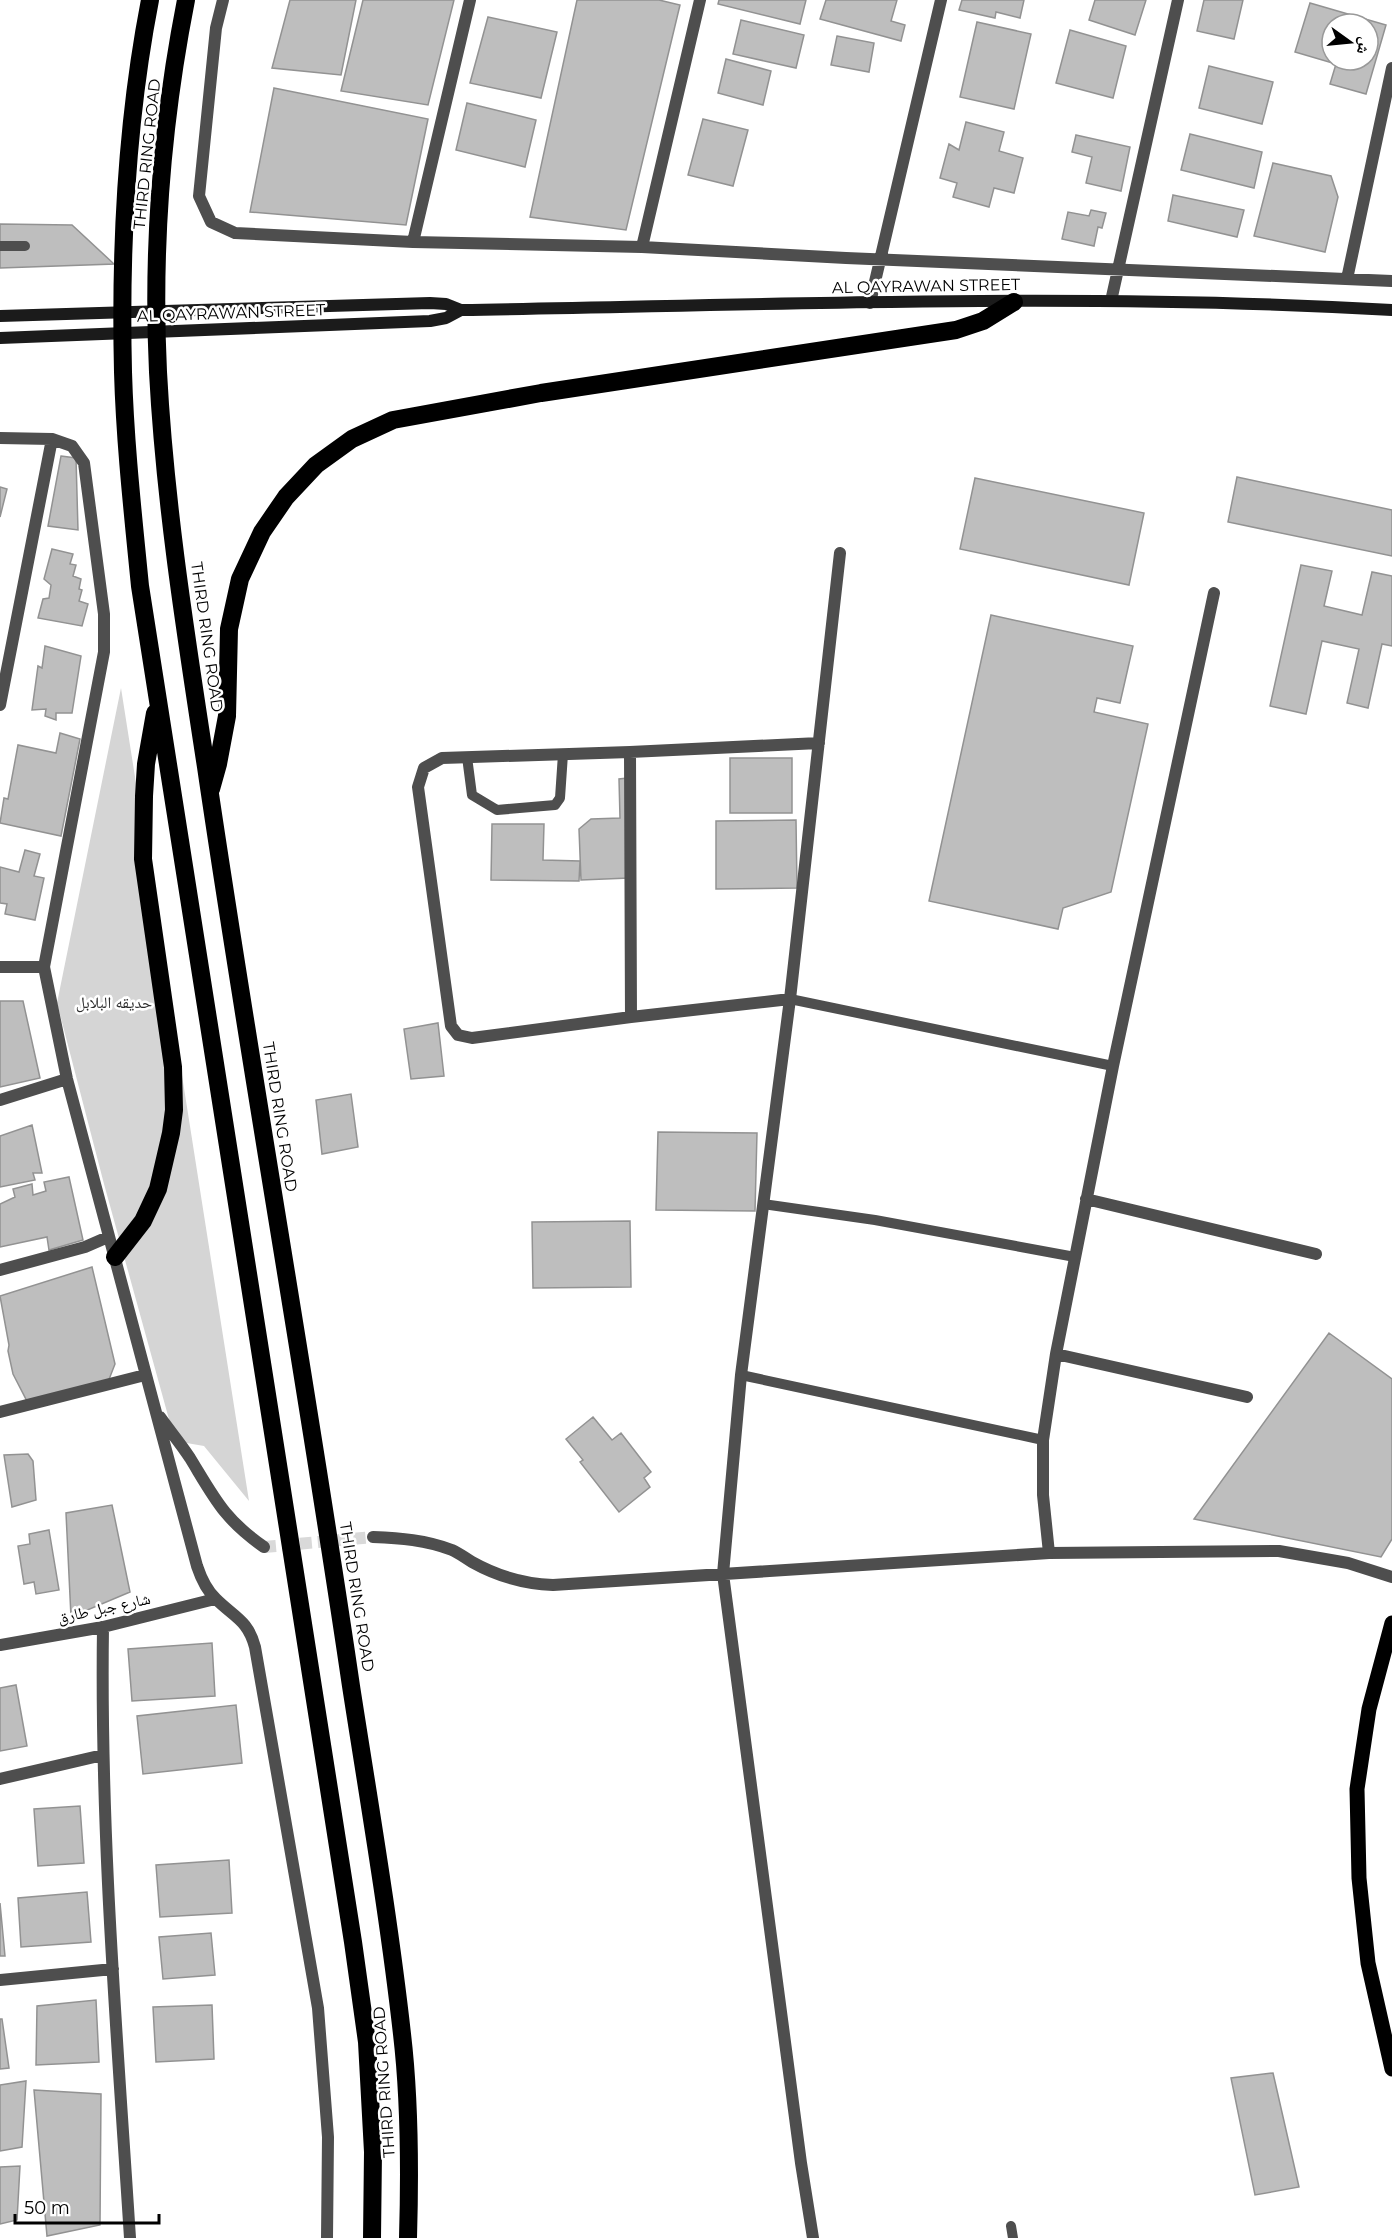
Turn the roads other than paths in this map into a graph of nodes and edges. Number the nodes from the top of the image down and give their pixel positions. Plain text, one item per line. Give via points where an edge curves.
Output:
1 (150, 0) edge
2 (186, 0) edge
3 (223, 0) edge
4 (470, 0) edge
5 (700, 0) edge
6 (941, 0) edge
7 (1178, 0) edge
8 (1392, 68) edge
9 (413, 242) junction
10 (0, 246) edge
11 (25, 246) dead end
12 (642, 247) junction
13 (879, 259) junction
14 (1119, 269) junction
15 (1347, 279) junction
16 (1392, 281) edge
17 (1112, 301) junction
18 (1014, 302) junction
19 (870, 303) junction
20 (461, 310) junction
21 (1392, 310) edge
22 (0, 316) edge
23 (0, 338) edge
24 (0, 438) edge
25 (52, 439) junction
26 (840, 554) dead end
27 (1214, 593) dead end
28 (158, 699) junction
29 (0, 705) edge
30 (819, 743) junction
31 (630, 752) junction
32 (563, 754) junction
33 (467, 757) junction
34 (210, 793) junction
35 (0, 967) edge
36 (44, 967) junction
37 (790, 999) junction
38 (631, 1017) junction
39 (1113, 1066) junction
40 (67, 1079) junction
41 (0, 1100) edge
42 (1086, 1199) junction
43 (763, 1204) junction
44 (108, 1237) junction
45 (1316, 1254) dead end
46 (115, 1257) junction
47 (1074, 1257) junction
48 (0, 1270) edge
49 (1056, 1354) junction
50 (146, 1375) junction
51 (741, 1375) junction
52 (1247, 1397) dead end
53 (155, 1411) junction
54 (0, 1412) edge
55 (1043, 1440) junction
56 (373, 1537) tunnel mouth
57 (264, 1547) tunnel mouth
58 (1049, 1554) junction
59 (723, 1574) junction
60 (1392, 1577) edge
61 (215, 1599) junction
62 (1392, 1623) edge
63 (103, 1627) junction
64 (0, 1646) edge
65 (104, 1755) junction
66 (0, 1779) edge
67 (113, 1970) junction
68 (0, 1980) edge
69 (1392, 2069) edge
70 (1011, 2226) dead end
71 (130, 2238) edge
72 (327, 2238) edge
73 (372, 2238) edge
74 (408, 2238) edge
75 (813, 2238) edge
76 (1013, 2238) edge

1 - 28 highway, THIRD RING ROAD via 123,222 123,352 127,449 140,586
2 - 34 highway, THIRD RING ROAD via 161,174 156,271 158,370 178,579
3 - 9 street via 216,28 199,196 212,222 235,233
4 - 9 street
5 - 12 street
6 - 13 street
7 - 14 street
8 - 15 street
9 - 12 street
10 - 11 lane
12 - 13 street
13 - 14 street
13 - 19 street
14 - 15 street
14 - 17 street
15 - 16 street
17 - 18 main road, AL QAYRAWAN STREET
17 - 21 main road, AL QAYRAWAN STREET
18 - 19 main road, AL QAYRAWAN STREET
18 - 34 highway via 983,321 956,330 404,417 352,439 316,465 286,497 262,532 240,579 229,629 227,716
19 - 20 main road, AL QAYRAWAN STREET
20 - 22 main road, AL QAYRAWAN STREET via 430,303
20 - 23 main road, AL QAYRAWAN STREET via 430,321
24 - 25 street
25 - 29 street
25 - 36 street via 72,446 84,463 104,614 104,652
26 - 30 street
27 - 39 street
28 - 46 highway via 146,764 143,859 173,1067 174,1110 158,1189 143,1221
28 - 73 highway, THIRD RING ROAD via 358,1975 369,2064
30 - 31 street
30 - 37 street
31 - 32 street
31 - 38 street
32 - 33 street
32 - 33 lane via 560,798 555,805 497,810 472,795
33 - 38 street via 442,758 424,768 418,787 451,1026 458,1035 472,1038
34 - 74 highway, THIRD RING ROAD via 341,1619 401,2026 410,2146
35 - 36 street
36 - 40 street
37 - 38 street
37 - 39 lane
37 - 43 street
39 - 42 street
40 - 41 street
40 - 44 street
42 - 45 street
42 - 47 street
43 - 47 lane via 875,1220
43 - 51 street
44 - 46 street
44 - 48 street
46 - 50 street
47 - 49 street
49 - 52 street
49 - 55 street
50 - 53 street
50 - 54 street
51 - 55 lane
51 - 59 street
53 - 57 street via 189,1456 221,1509
53 - 61 street via 197,1566
55 - 58 street
56 - 59 street via 434,1544 491,1571 532,1584
58 - 59 street
58 - 60 street via 1279,1551 1348,1563
59 - 75 street
61 - 63 street, شارع جبل طارق
61 - 72 street via 249,1631 259,1670 318,2008 328,2137
62 - 69 main road via 1369,1709 1357,1789 1359,1878 1368,1962
63 - 64 street, شارع جبل طارق
63 - 65 street
65 - 66 street
65 - 67 street
67 - 68 street
67 - 71 street
70 - 76 lane

